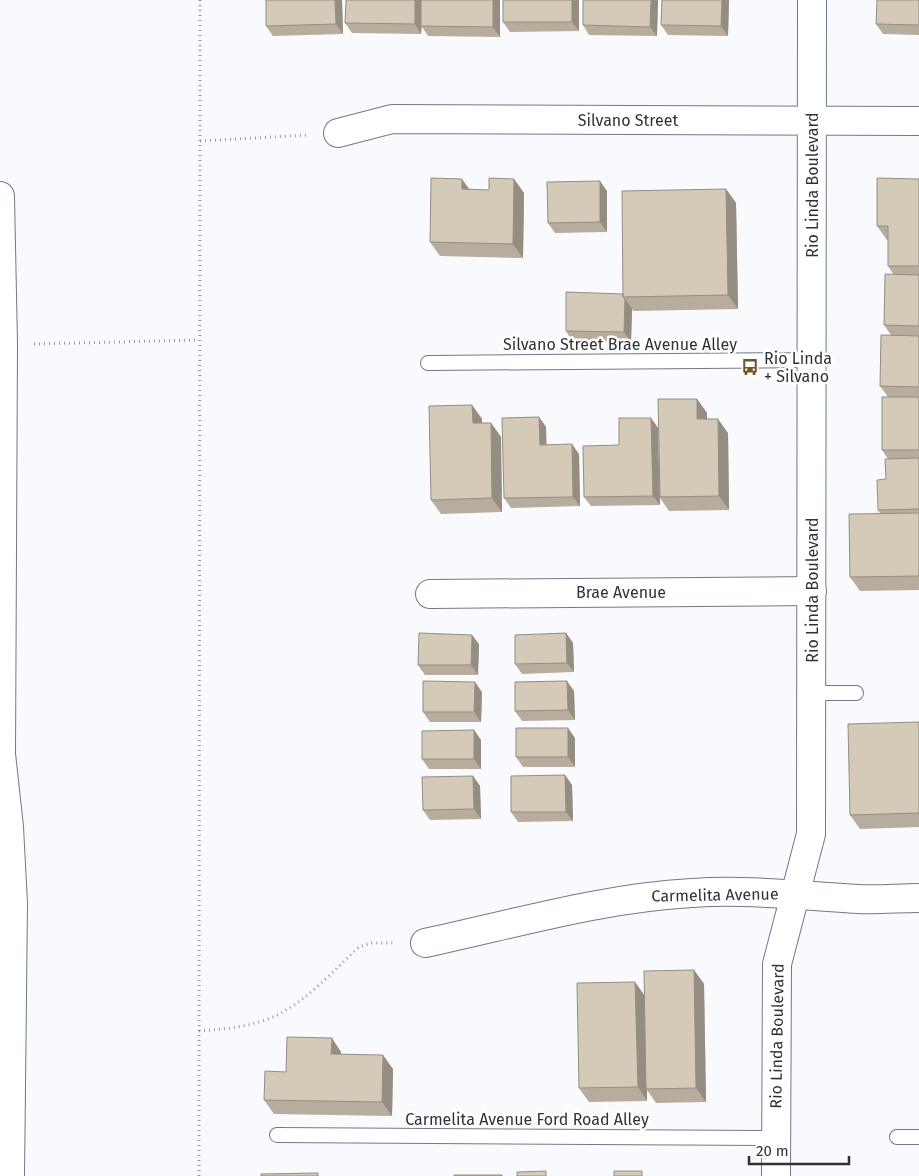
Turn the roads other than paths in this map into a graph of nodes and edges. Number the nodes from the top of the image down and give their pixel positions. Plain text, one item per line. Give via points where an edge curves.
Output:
1 (812, 0) edge
2 (919, 121) edge
3 (812, 122) junction
4 (338, 133) dead end
5 (0, 196) edge
6 (1, 298) edge
7 (812, 360) junction
8 (428, 363) dead end
9 (812, 591) junction
10 (430, 594) dead end
11 (812, 693) junction
12 (856, 693) dead end
13 (3, 791) edge
14 (795, 894) junction
15 (919, 898) edge
16 (425, 943) dead end
17 (6, 1014) edge
18 (277, 1135) dead end
19 (897, 1137) dead end
20 (919, 1137) edge
21 (776, 1138) junction
22 (7, 1170) edge
23 (776, 1176) edge

1 - 3 street, Rio Linda Boulevard
2 - 3 street, Silvano Street
3 - 4 street, Silvano Street via 392,118
3 - 7 street, Rio Linda Boulevard
5 - 6 street
6 - 13 street
7 - 8 lane, Silvano Street Brae Avenue Alley
7 - 9 street, Rio Linda Boulevard
9 - 10 street, Brae Avenue
9 - 11 street, Rio Linda Boulevard
11 - 12 lane
11 - 14 street, Rio Linda Boulevard via 811,834
13 - 17 street via 13,904
14 - 15 street, Carmelita Avenue via 860,899
14 - 16 street, Carmelita Avenue via 693,893 638,898 556,912
14 - 21 street, Rio Linda Boulevard via 777,964
17 - 22 street
18 - 21 lane, Carmelita Avenue Ford Road Alley
19 - 20 lane
21 - 23 street, Rio Linda Boulevard

